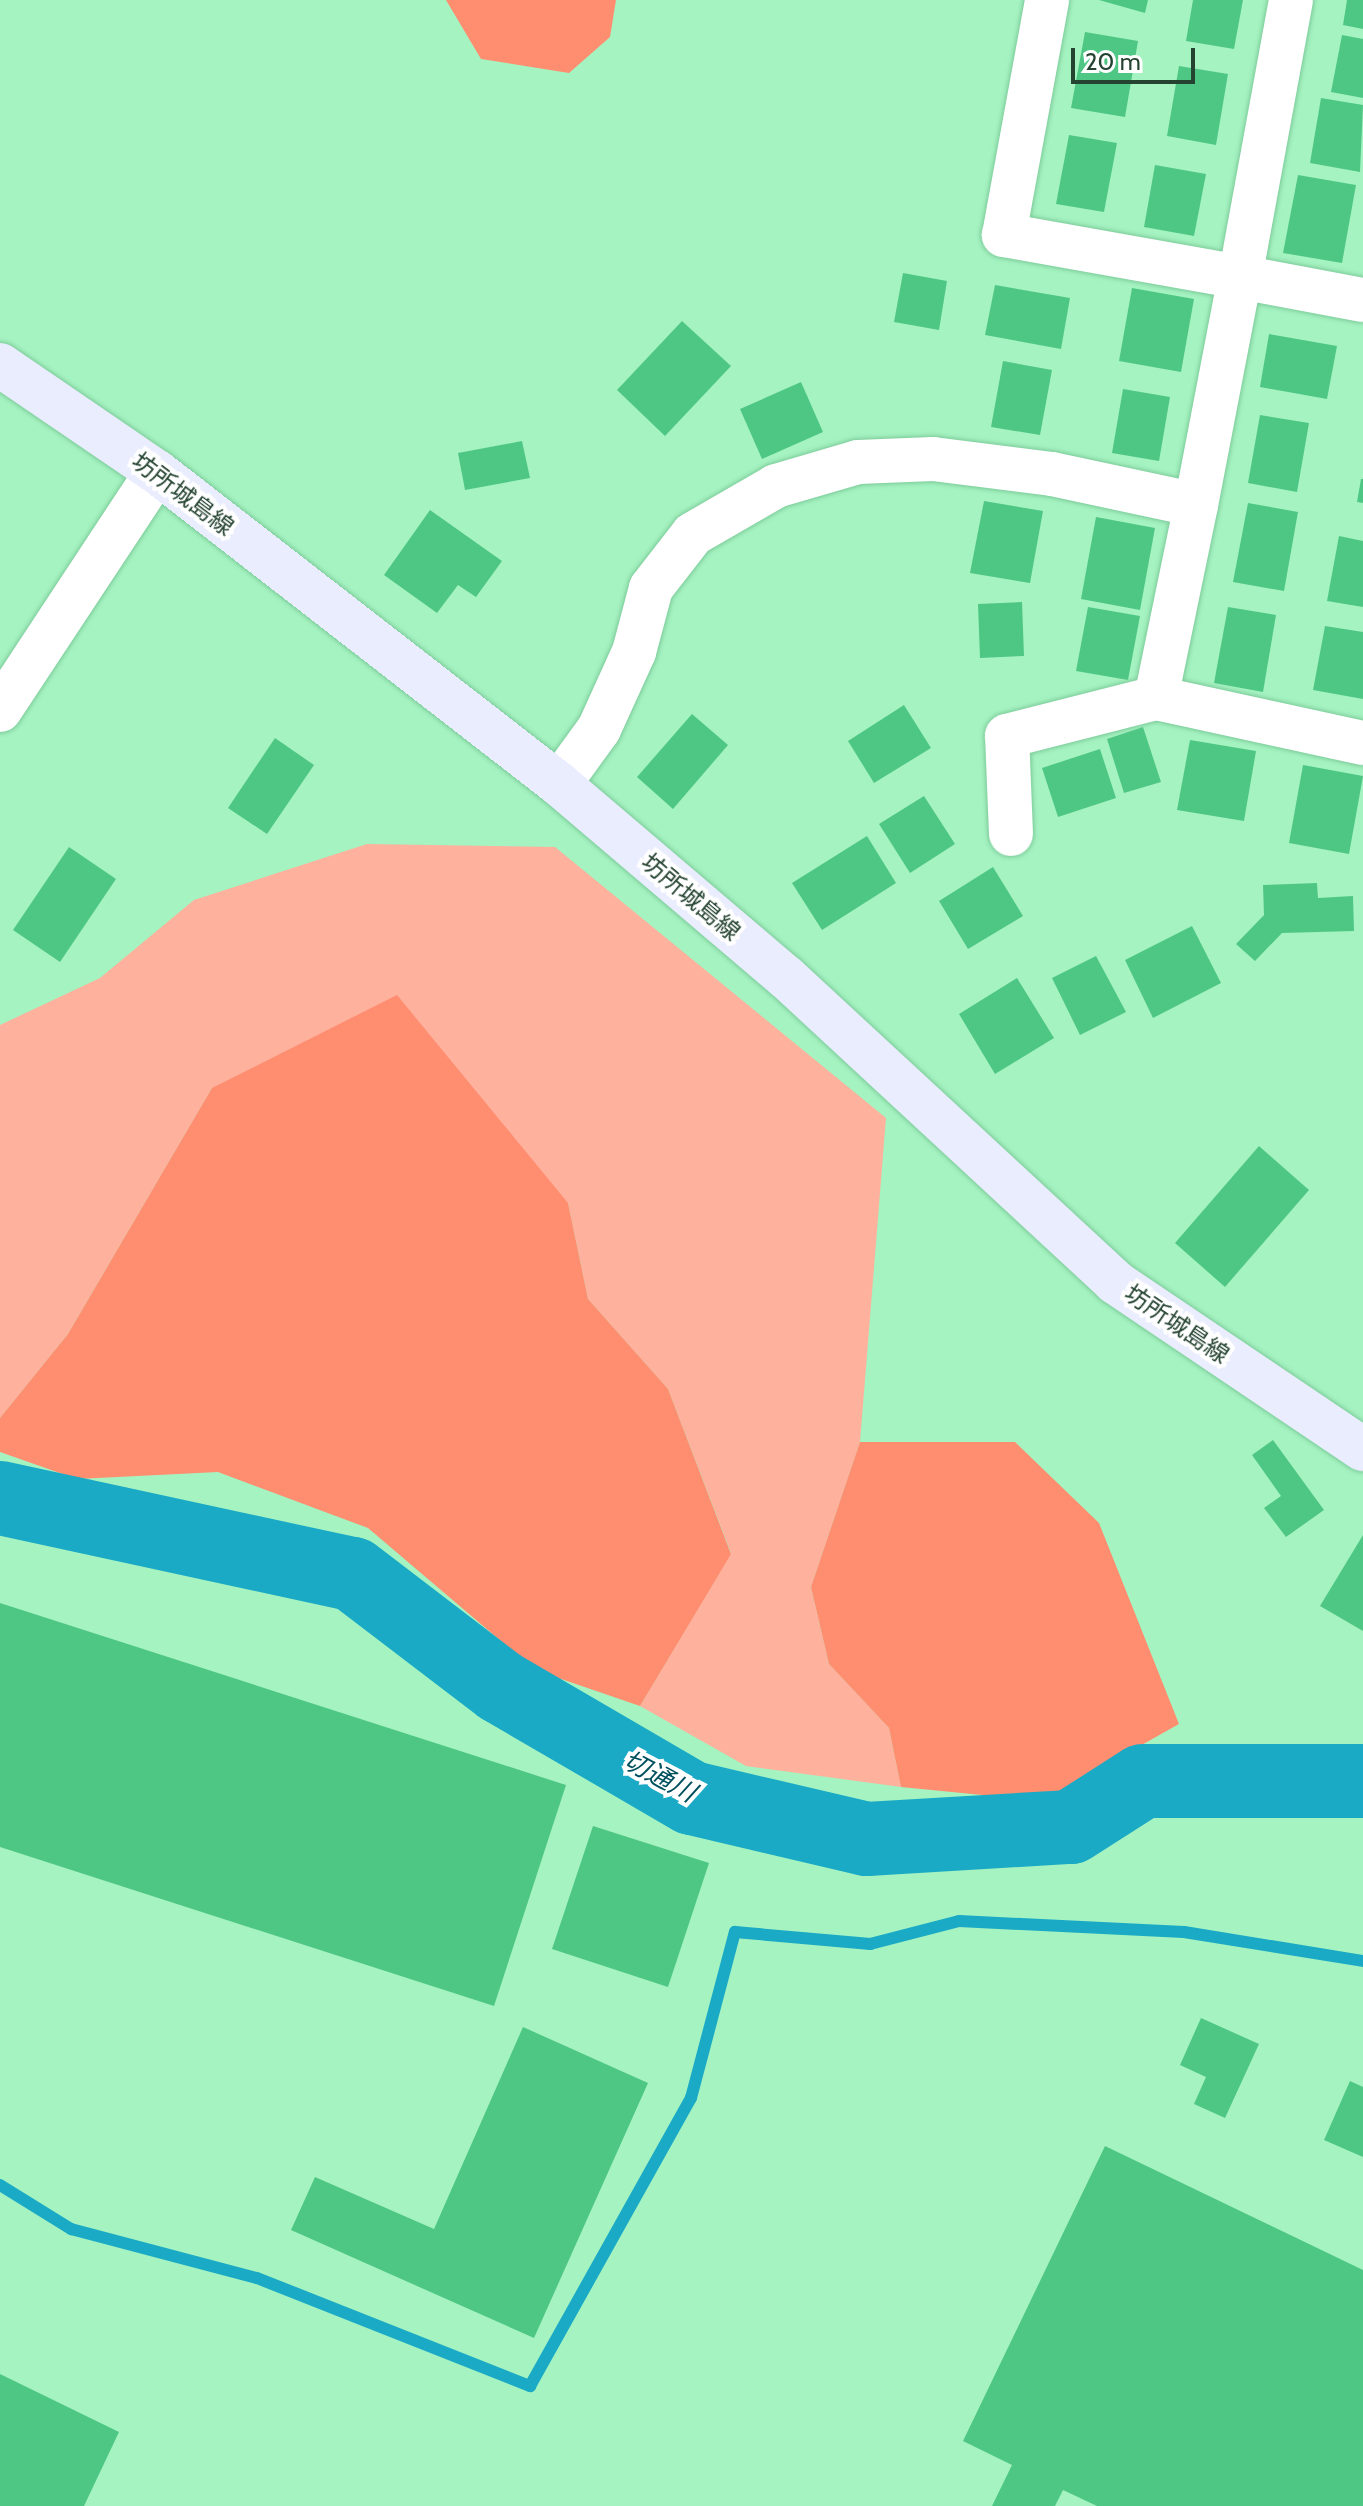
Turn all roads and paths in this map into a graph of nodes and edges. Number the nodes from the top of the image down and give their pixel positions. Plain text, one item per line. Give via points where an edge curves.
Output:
1 (1047, 0) edge
2 (1291, 0) edge
3 (1240, 277) junction
4 (1363, 300) edge
5 (0, 365) edge
6 (157, 472) junction
7 (1196, 505) junction
8 (1156, 698) junction
9 (0, 710) edge
10 (1363, 743) edge
11 (559, 784) junction
12 (1011, 834) dead end
13 (1363, 1449) edge

1 - 3 street via 1004,235
2 - 3 street
3 - 4 street
3 - 7 street
5 - 6 main road, 坊所城島線
6 - 9 street
6 - 11 main road, 坊所城島線
7 - 8 street
7 - 11 street via 1052,474 933,459 858,462 776,486 693,534 651,588 634,652 599,729
8 - 10 street
8 - 12 street via 1007,736
11 - 13 main road, 坊所城島線 via 786,977 1115,1282

